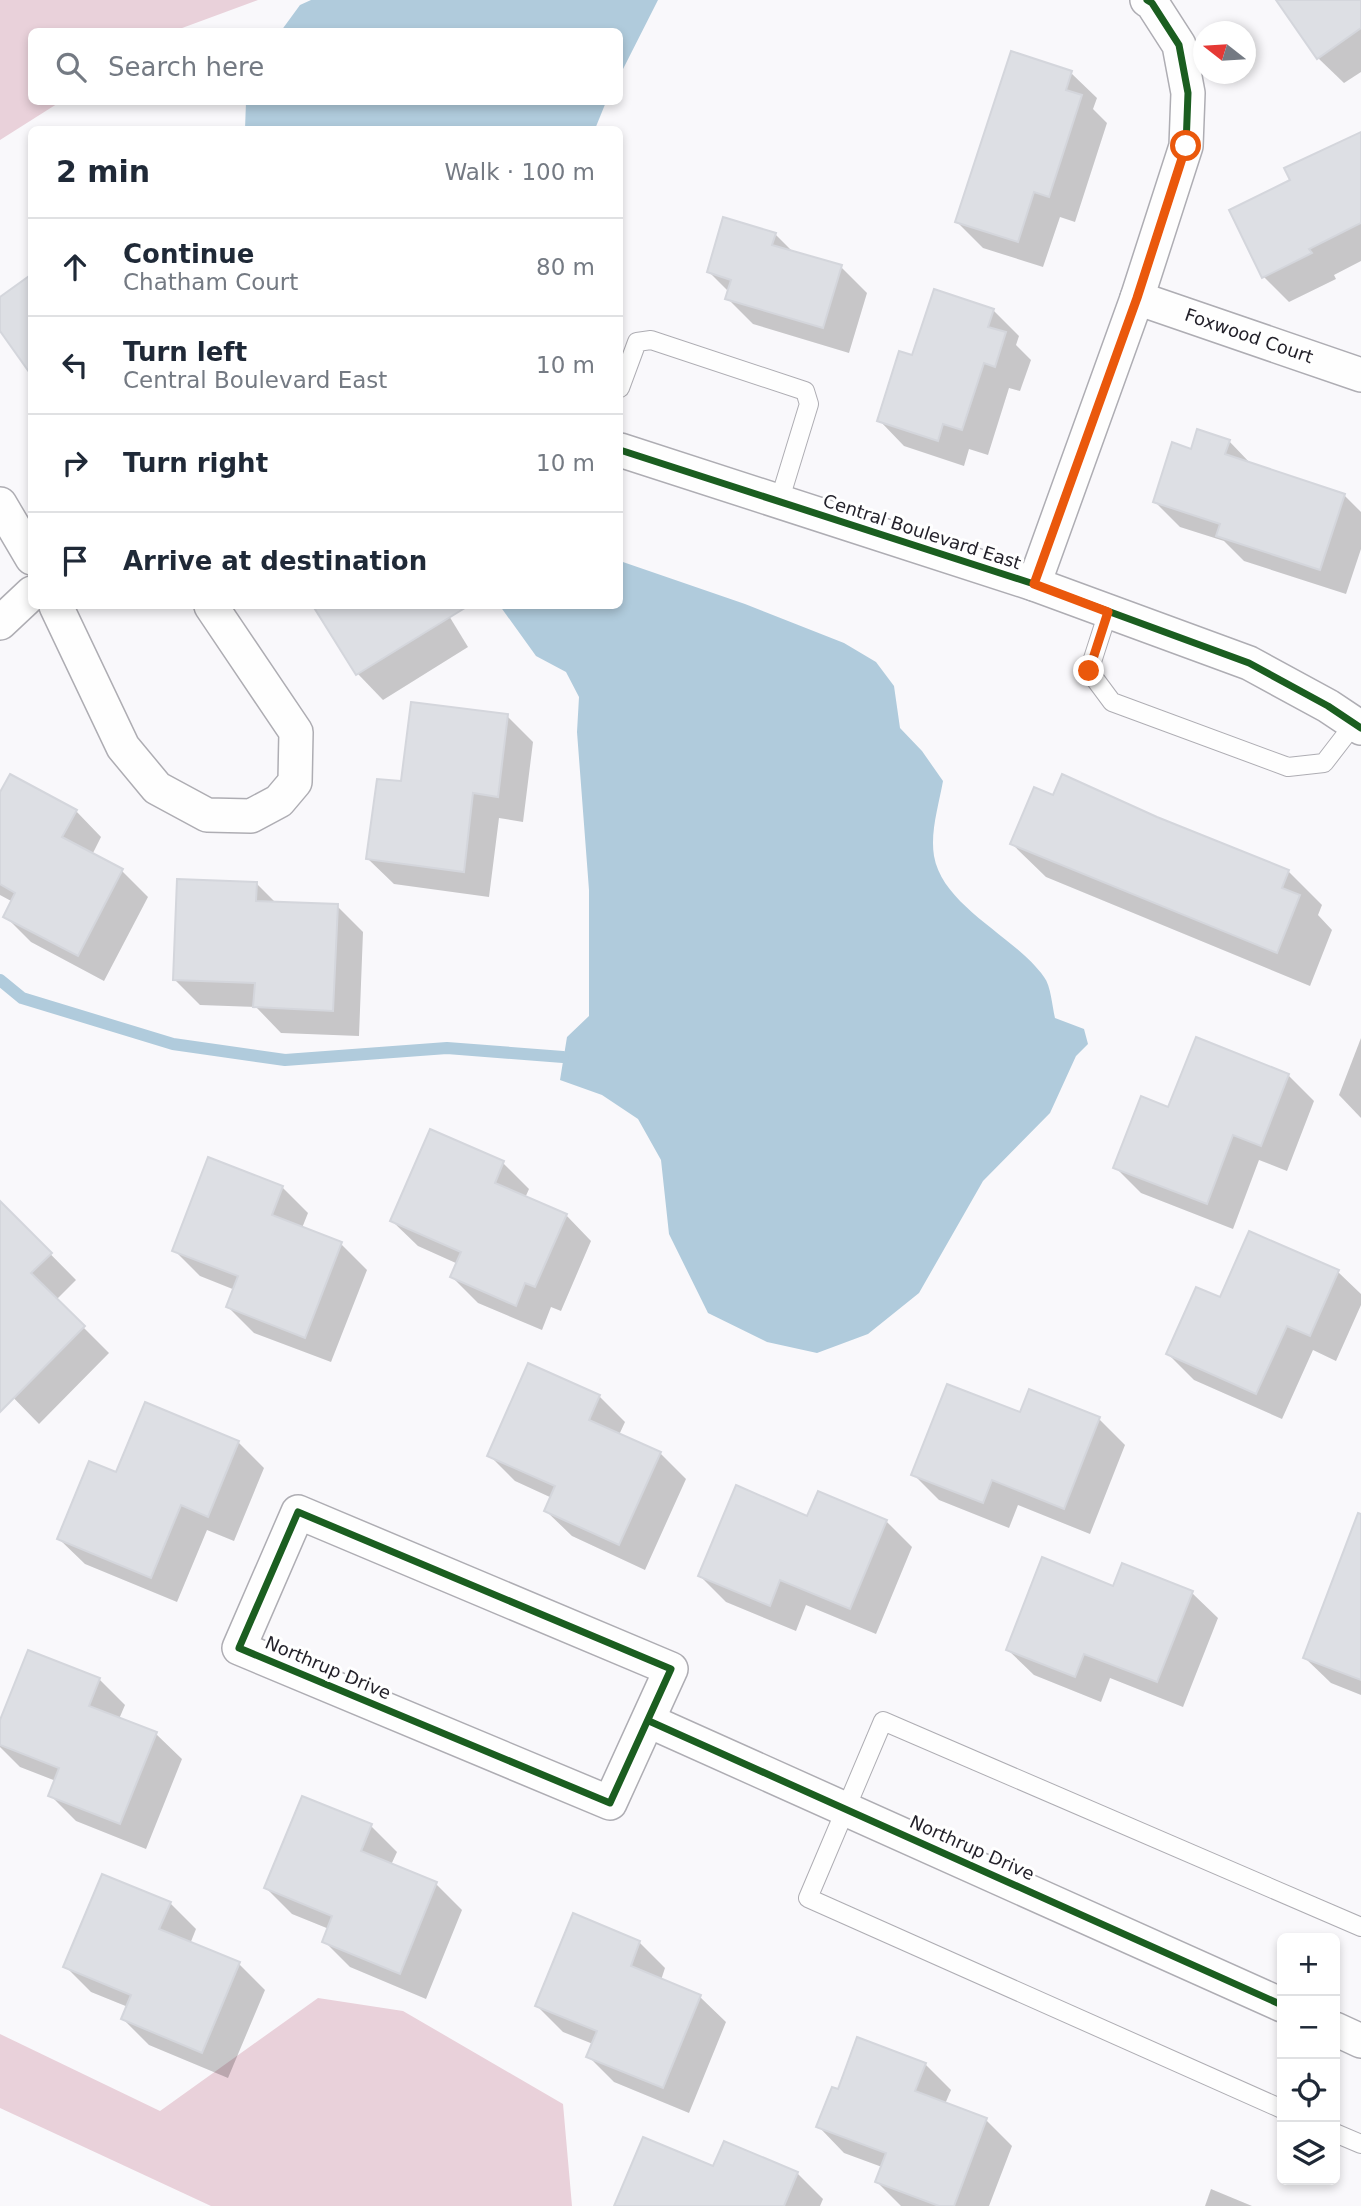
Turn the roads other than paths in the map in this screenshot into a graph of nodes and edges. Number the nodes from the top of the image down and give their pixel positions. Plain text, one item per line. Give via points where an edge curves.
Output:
1 (1147, 0) edge
2 (1137, 298) junction
3 (1361, 375) edge
4 (623, 380) edge
5 (623, 451) edge
6 (779, 502) junction
7 (0, 503) edge
8 (28, 551) edge
9 (1034, 584) junction
10 (28, 597) edge
11 (57, 609) edge
12 (213, 609) edge
13 (1108, 612) junction
14 (0, 623) edge
15 (1357, 726) edge
16 (649, 1721) junction
17 (845, 1809) junction
18 (1361, 1927) edge
19 (1277, 2003) edge
20 (1340, 2031) edge
21 (1361, 2040) edge
22 (1277, 2107) edge
23 (1340, 2135) edge
24 (1361, 2144) edge

1 - 2 street via 1180,45 1188,93 1186,146
2 - 3 street, Foxwood Court
2 - 9 street
4 - 6 lane via 637,342 651,340 805,391 810,404
5 - 6 street, Central Boulevard East
6 - 9 street, Central Boulevard East
7 - 8 street
9 - 13 street, Central Boulevard East
10 - 14 street
11 - 12 street via 123,747 157,788 207,815 251,816 279,801 295,782 296,732
13 - 15 street, Central Boulevard East via 1248,663
13 - 15 lane via 1089,671 1112,702 1288,767 1324,763
16 - 16 street, Northrup Drive via 671,1669 298,1512 239,1648 610,1803
16 - 17 street, Northrup Drive
17 - 18 lane via 883,1721
17 - 19 street, Northrup Drive
17 - 22 lane via 808,1898
20 - 21 street
23 - 24 lane

